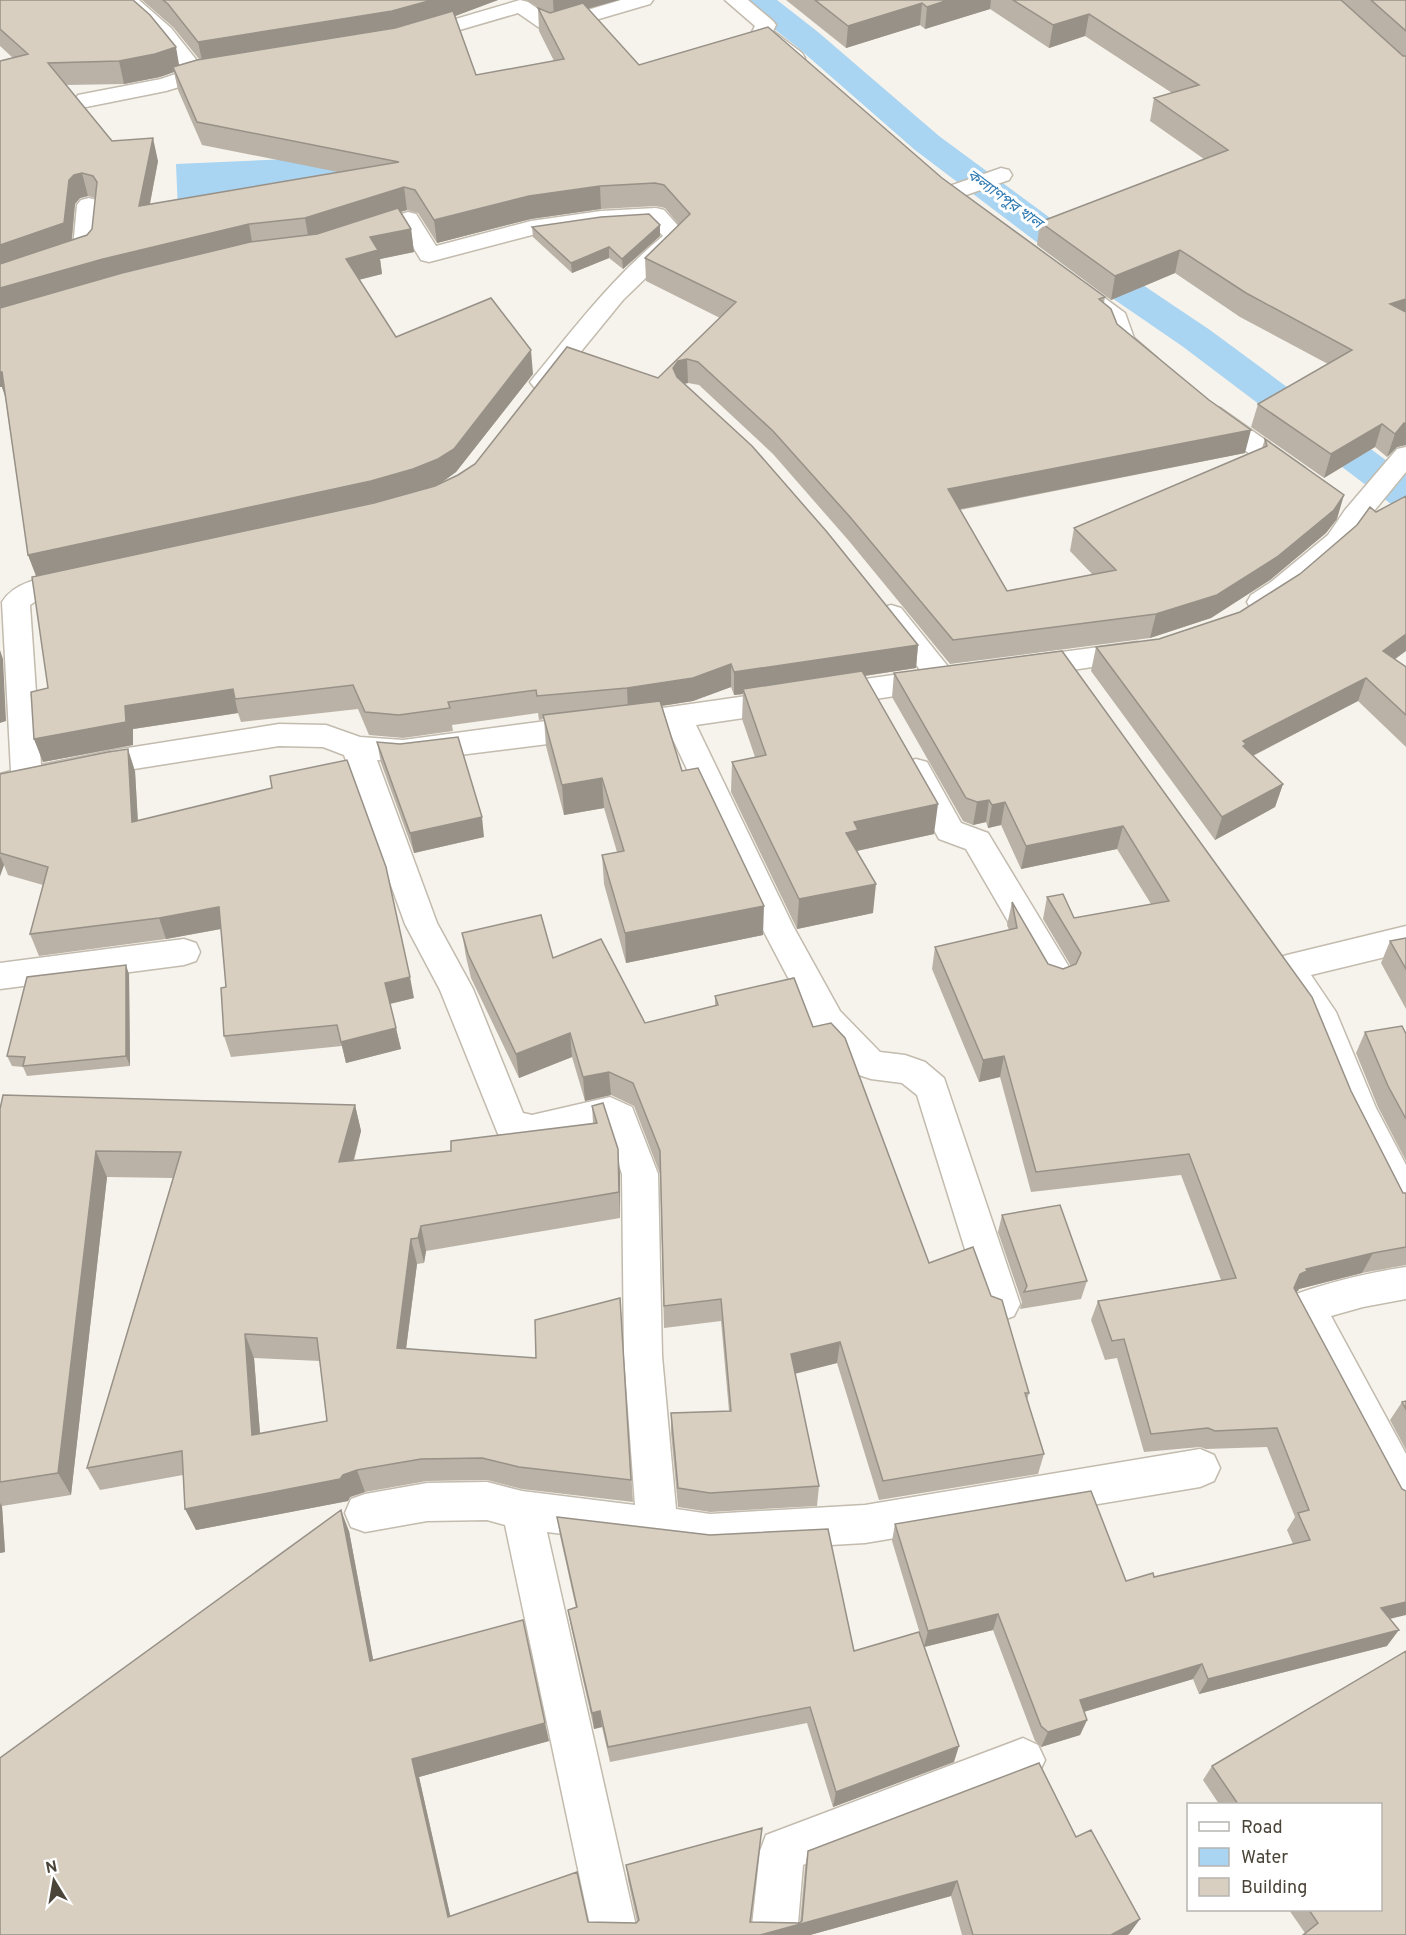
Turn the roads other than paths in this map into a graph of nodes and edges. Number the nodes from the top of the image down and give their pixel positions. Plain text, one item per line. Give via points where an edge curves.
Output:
1 (127, 0) edge
2 (643, 0) edge
3 (735, 0) edge
4 (517, 3) edge
5 (397, 42) edge
6 (242, 65) edge
7 (811, 73) edge
8 (197, 74) junction
9 (87, 100) dead end
10 (995, 177) dead end
11 (954, 192) edge
12 (89, 205) dead end
13 (340, 241) edge
14 (1060, 277) edge
15 (0, 281) edge
16 (1159, 371) edge
17 (1196, 401) edge
18 (524, 405) edge
19 (1406, 455) edge
20 (1336, 502) junction
21 (100, 576) edge
22 (875, 595) edge
23 (1242, 615) edge
24 (1163, 647) edge
25 (1067, 662) junction
26 (999, 671) edge
27 (869, 687) junction
28 (1087, 690) edge
29 (677, 716) junction
30 (887, 718) edge
31 (357, 748) junction
32 (904, 749) edge
33 (13, 782) edge
34 (1406, 939) edge
35 (1267, 940) edge
36 (184, 952) dead end
37 (1287, 968) junction
38 (0, 976) edge
39 (1057, 976) edge
40 (1406, 1200) edge
41 (1406, 1283) edge
42 (1001, 1304) edge
43 (1200, 1468) dead end
44 (1406, 1493) edge
45 (522, 1510) junction
46 (365, 1514) dead end
47 (657, 1525) junction
48 (1023, 1760) dead end
49 (615, 1935) edge
50 (774, 1935) edge

1 - 8 street via 164,32
2 - 4 street via 551,27
3 - 7 street via 766,25 762,32
4 - 5 street
6 - 8 street
8 - 9 street via 166,85
10 - 11 street
12 - 15 street via 84,252
13 - 18 street via 408,219 429,255 531,228 656,214 676,237 614,295
14 - 16 street via 1116,318 1123,341
17 - 20 street
19 - 20 street via 1378,488
20 - 23 street via 1338,541 1281,589
21 - 33 street via 30,591 16,602
22 - 27 street via 954,677
24 - 25 street
25 - 26 street
25 - 28 street
27 - 29 street
27 - 30 street
29 - 31 street via 403,751
29 - 42 street via 778,928 828,1021 871,1065 905,1068 924,1077 932,1088
31 - 33 street via 326,736 279,735
31 - 47 street via 421,924 456,989 510,1124 532,1130 610,1112 620,1117 640,1174 643,1356
32 - 39 street via 950,831 977,841
34 - 37 street
35 - 37 street
36 - 38 street
37 - 40 street via 1319,1012 1360,1111
41 - 44 street via 1363,1290 1306,1307
43 - 47 street via 865,1524 710,1533
45 - 46 street via 487,1501 427,1502
45 - 47 street
45 - 49 street
48 - 50 street via 782,1851

